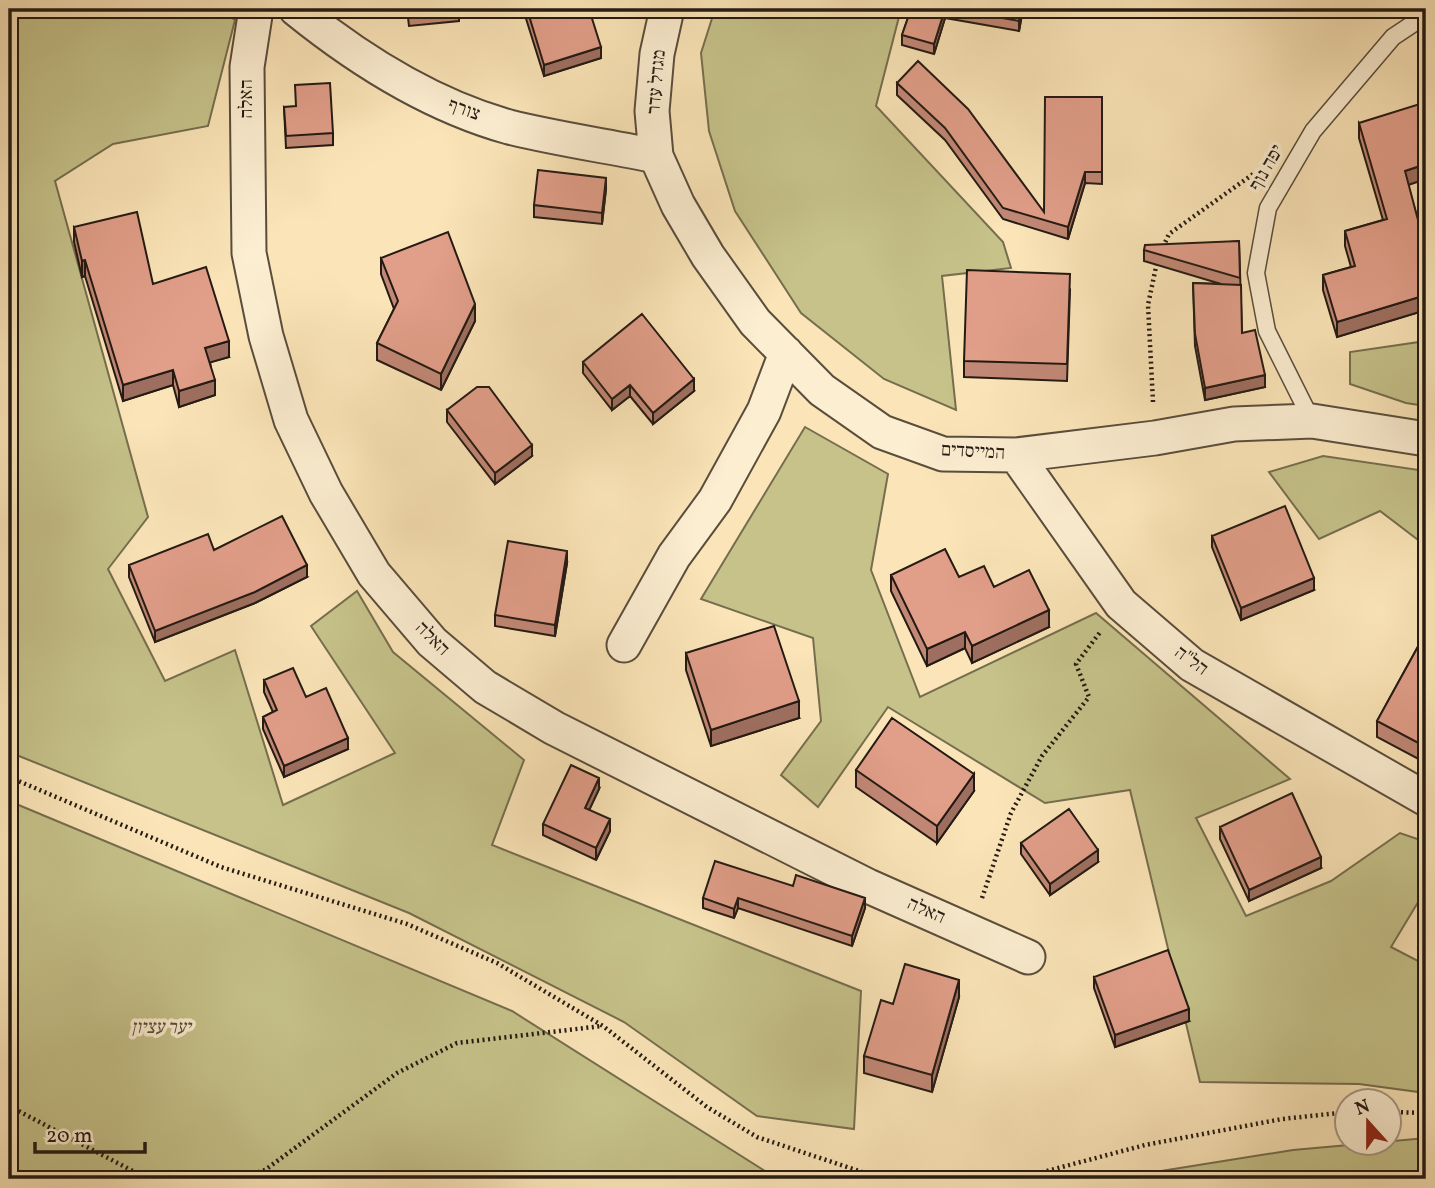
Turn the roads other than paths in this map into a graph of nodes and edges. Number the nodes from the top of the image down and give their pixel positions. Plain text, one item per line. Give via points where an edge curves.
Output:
1 (256, 9) edge
2 (296, 9) edge
3 (667, 9) edge
4 (1426, 15) edge
5 (656, 156) junction
6 (786, 353) junction
7 (1312, 421) junction
8 (1426, 439) edge
9 (1016, 455) junction
10 (624, 645) dead end
11 (1426, 799) edge
12 (1028, 957) dead end

1 - 12 street, האלה via 247,67 248,253 291,420 326,493 374,573 432,642 485,687 554,727 868,886
2 - 5 street, צורף via 394,79 448,105 509,127
3 - 5 street, מגדל עדר via 652,111
4 - 7 lane, יפה נוף via 1393,37 1313,131 1268,208 1256,273 1267,331
5 - 6 street, המייסדים via 708,256 755,322
6 - 9 street, המייסדים via 822,390 881,432 943,454
6 - 10 street via 764,411 722,489 674,556
7 - 8 street, המייסדים
7 - 9 street, המייסדים via 1234,424
9 - 11 street, הל"ה via 1121,604 1192,665

